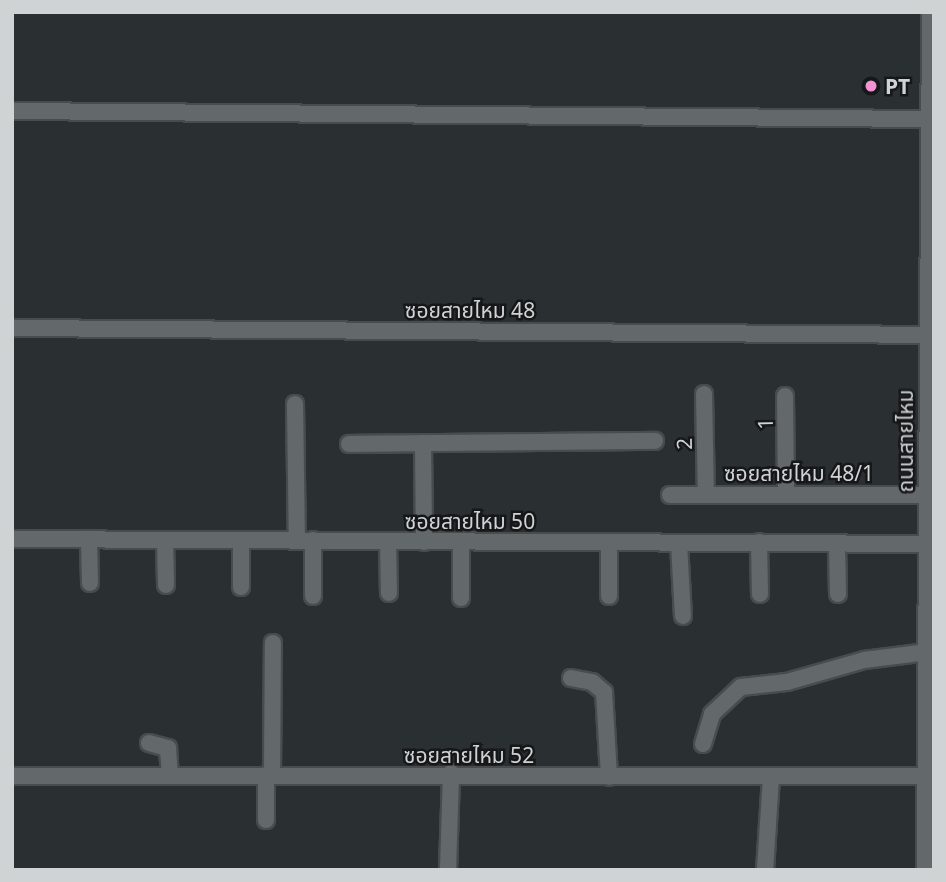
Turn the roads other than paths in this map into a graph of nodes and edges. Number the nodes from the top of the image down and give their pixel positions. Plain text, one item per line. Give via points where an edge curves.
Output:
1 (931, 12) edge
2 (932, 34) edge
3 (12, 111) edge
4 (930, 119) junction
5 (932, 161) edge
6 (12, 328) edge
7 (931, 335) edge
8 (704, 394) dead end
9 (785, 396) dead end
10 (296, 404) dead end
11 (655, 441) dead end
12 (423, 443) junction
13 (349, 444) dead end
14 (931, 468) edge
15 (706, 494) junction
16 (786, 494) junction
17 (670, 495) dead end
18 (928, 495) junction
19 (12, 539) edge
20 (89, 539) junction
21 (165, 540) junction
22 (241, 540) junction
23 (305, 540) junction
24 (388, 542) junction
25 (424, 542) junction
26 (461, 542) junction
27 (609, 542) junction
28 (759, 542) junction
29 (679, 543) junction
30 (837, 543) junction
31 (928, 544) junction
32 (90, 583) dead end
33 (166, 585) dead end
34 (241, 587) dead end
35 (389, 593) dead end
36 (760, 594) dead end
37 (838, 594) dead end
38 (313, 596) dead end
39 (609, 596) dead end
40 (461, 598) dead end
41 (683, 616) dead end
42 (930, 625) edge
43 (273, 643) dead end
44 (927, 652) junction
45 (930, 675) edge
46 (571, 678) dead end
47 (149, 743) dead end
48 (703, 744) dead end
49 (451, 773) junction
50 (170, 774) junction
51 (269, 775) junction
52 (12, 776) edge
53 (930, 776) edge
54 (609, 777) junction
55 (771, 778) junction
56 (267, 820) dead end
57 (447, 870) edge
58 (765, 870) edge
59 (926, 870) edge

1 - 2 main road, ถนนสายไหม
2 - 4 main road, ถนนสายไหม
3 - 4 street
4 - 5 main road, ถนนสายไหม
5 - 7 main road, ถนนสายไหม
6 - 7 street, ซอยสายไหม 48
7 - 14 main road, ถนนสายไหม
8 - 15 street, 2
9 - 16 street, 1
10 - 23 street
11 - 12 street
12 - 13 street
12 - 25 street
14 - 18 main road, ถนนสายไหม
15 - 16 street, ซอยสายไหม 48/1
15 - 17 street, ซอยสายไหม 48/1
16 - 18 street, ซอยสายไหม 48/1
18 - 31 main road, ถนนสายไหม
19 - 20 street, ซอยสายไหม 50
20 - 21 street, ซอยสายไหม 50
20 - 32 street
21 - 22 street, ซอยสายไหม 50
21 - 33 street
22 - 23 street, ซอยสายไหม 50
22 - 34 street
23 - 24 street, ซอยสายไหม 50
23 - 38 street
24 - 25 street, ซอยสายไหม 50
24 - 35 street
25 - 26 street, ซอยสายไหม 50
26 - 27 street, ซอยสายไหม 50
26 - 40 street
27 - 29 street, ซอยสายไหม 50
27 - 39 street
28 - 29 street, ซอยสายไหม 50
28 - 30 street, ซอยสายไหม 50
28 - 36 street
29 - 41 street
30 - 31 street, ซอยสายไหม 50
30 - 37 street
31 - 42 main road, ถนนสายไหม
42 - 44 main road, ถนนสายไหม
43 - 51 street
44 - 45 main road, ถนนสายไหม
44 - 48 street via 864,660 787,682 741,687 712,714
45 - 53 main road, ถนนสายไหม
46 - 54 street via 592,682 604,692
47 - 50 street via 168,748
49 - 51 street, ซอยสายไหม 52
49 - 54 street, ซอยสายไหม 52
49 - 57 street
50 - 51 street, ซอยสายไหม 52
50 - 52 street, ซอยสายไหม 52
51 - 56 street
53 - 55 street, ซอยสายไหม 52
53 - 59 main road, ถนนสายไหม
54 - 55 street, ซอยสายไหม 52
55 - 58 street

